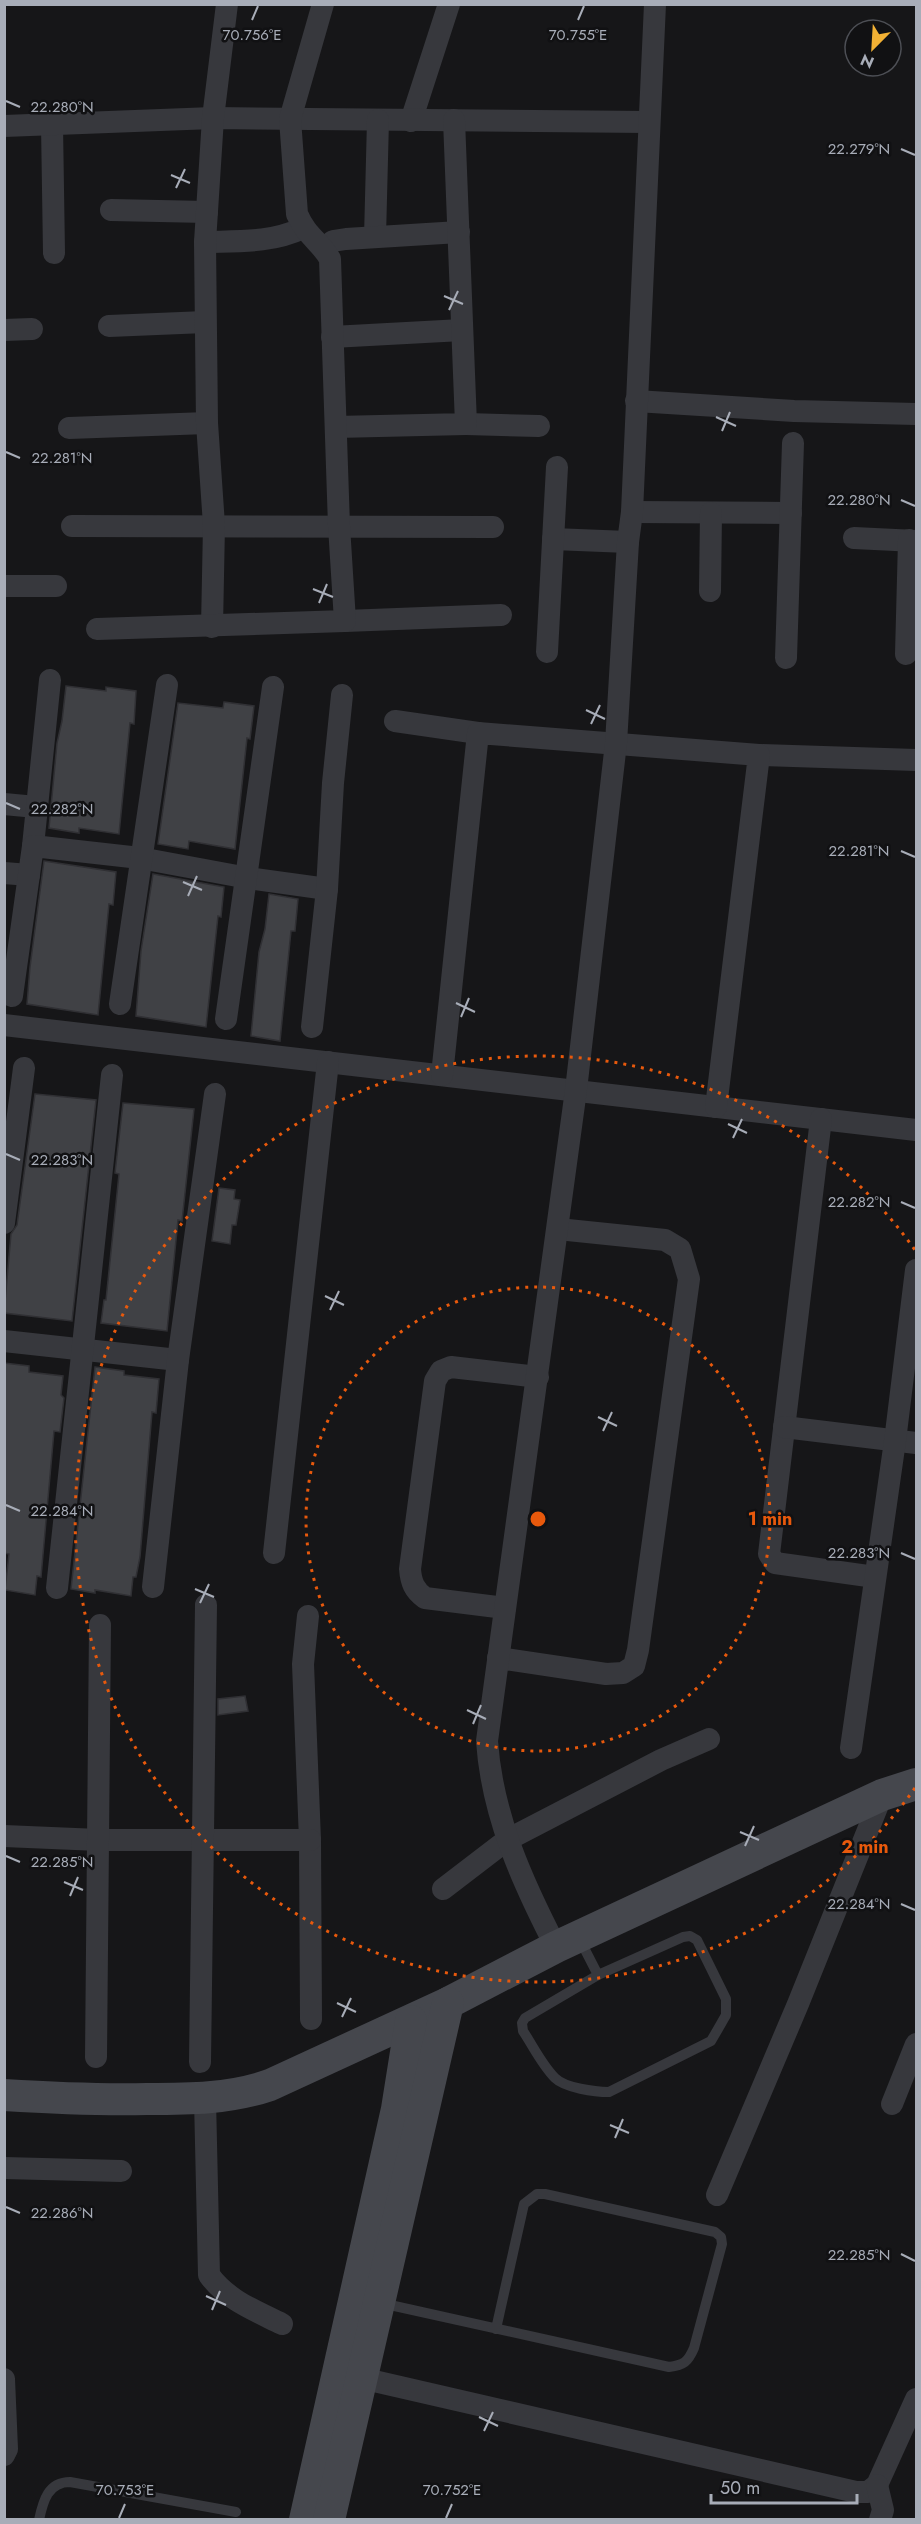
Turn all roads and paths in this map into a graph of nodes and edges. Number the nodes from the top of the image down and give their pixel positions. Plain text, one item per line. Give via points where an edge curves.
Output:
1 (227, 4) edge
2 (323, 4) edge
3 (449, 4) edge
4 (655, 4) edge
5 (213, 118) junction
6 (290, 119) junction
7 (378, 120) junction
8 (454, 120) junction
9 (411, 121) junction
10 (648, 122) junction
11 (52, 125) junction
12 (4, 126) edge
13 (111, 210) dead end
14 (207, 212) junction
15 (303, 228) junction
16 (459, 232) junction
17 (375, 237) junction
18 (205, 242) junction
19 (324, 249) junction
20 (54, 253) dead end
21 (205, 322) junction
22 (108, 326) dead end
23 (32, 328) dead end
24 (4, 330) edge
25 (462, 330) junction
26 (332, 337) junction
27 (636, 401) junction
28 (916, 414) edge
29 (207, 423) junction
30 (466, 424) junction
31 (539, 426) dead end
32 (336, 427) junction
33 (69, 428) dead end
34 (793, 443) dead end
35 (557, 467) dead end
36 (632, 512) junction
37 (711, 513) junction
38 (791, 513) junction
39 (214, 525) junction
40 (72, 526) dead end
41 (339, 526) junction
42 (493, 527) dead end
43 (854, 538) dead end
44 (553, 539) junction
45 (913, 540) edge
46 (628, 542) junction
47 (4, 586) edge
48 (56, 586) dead end
49 (710, 591) dead end
50 (501, 615) dead end
51 (345, 621) junction
52 (212, 627) junction
53 (97, 629) dead end
54 (547, 652) dead end
55 (906, 654) dead end
56 (786, 658) dead end
57 (50, 680) dead end
58 (167, 685) dead end
59 (273, 687) dead end
60 (342, 695) dead end
61 (395, 721) dead end
62 (478, 733) junction
63 (616, 743) junction
64 (759, 755) junction
65 (916, 760) edge
66 (4, 804) edge
67 (36, 807) junction
68 (33, 846) junction
69 (140, 858) junction
70 (4, 873) edge
71 (29, 874) junction
72 (248, 878) junction
73 (327, 889) junction
74 (12, 996) dead end
75 (120, 1004) dead end
76 (226, 1019) dead end
77 (4, 1025) edge
78 (312, 1028) dead end
79 (328, 1062) junction
80 (24, 1068) dead end
81 (112, 1075) dead end
82 (442, 1075) junction
83 (576, 1090) junction
84 (215, 1094) dead end
85 (716, 1107) junction
86 (821, 1119) junction
87 (916, 1130) edge
88 (4, 1223) edge
89 (558, 1229) junction
90 (916, 1270) edge
91 (4, 1341) edge
92 (82, 1350) junction
93 (178, 1360) junction
94 (538, 1377) junction
95 (784, 1427) junction
96 (906, 1442) edge
97 (274, 1553) dead end
98 (875, 1576) junction
99 (153, 1587) dead end
100 (57, 1588) dead end
101 (206, 1605) dead end
102 (505, 1608) junction
103 (308, 1616) dead end
104 (100, 1625) dead end
105 (498, 1658) junction
106 (709, 1739) dead end
107 (851, 1748) dead end
108 (916, 1784) edge
109 (882, 1795) junction
110 (4, 1836) edge
111 (99, 1840) junction
112 (204, 1840) junction
113 (310, 1840) junction
114 (507, 1840) junction
115 (443, 1889) dead end
116 (567, 1942) junction
117 (598, 1975) junction
118 (448, 2003) junction
119 (311, 2019) dead end
120 (411, 2020) junction
121 (916, 2044) edge
122 (96, 2057) dead end
123 (200, 2062) dead end
124 (4, 2096) edge
125 (205, 2099) junction
126 (892, 2104) dead end
127 (4, 2168) edge
128 (121, 2171) dead end
129 (717, 2195) dead end
130 (379, 2303) junction
131 (282, 2324) dead end
132 (496, 2329) junction
133 (361, 2378) junction
134 (4, 2379) edge
135 (916, 2399) edge
136 (4, 2455) edge
137 (877, 2485) junction
138 (236, 2512) dead end
139 (39, 2520) edge
140 (305, 2520) edge
141 (329, 2520) edge
142 (880, 2520) edge

1 - 5 street
2 - 6 street
3 - 9 street
4 - 10 street
5 - 6 street
5 - 11 street
5 - 14 street
6 - 7 street
6 - 15 street via 297,214
7 - 9 street
7 - 17 street
8 - 9 street
8 - 10 street
8 - 16 street
10 - 27 street
11 - 12 street
11 - 20 street
13 - 14 street
14 - 18 street
15 - 18 street via 284,237 260,241
15 - 19 street
16 - 17 street
16 - 25 street
17 - 19 street via 339,240
18 - 21 street
19 - 26 street via 330,259
21 - 22 street
21 - 29 street
23 - 24 street
25 - 26 street
25 - 30 street
26 - 32 street
27 - 28 street
27 - 36 street
29 - 33 street
29 - 39 street
30 - 31 street
30 - 32 street
32 - 41 street
34 - 38 street
35 - 44 street
36 - 37 street
36 - 46 street
37 - 38 street
37 - 49 street
38 - 56 street
39 - 40 street
39 - 41 street
39 - 52 street
41 - 42 street
41 - 51 street
43 - 45 street
44 - 46 street
44 - 54 street
45 - 55 street
46 - 63 street
47 - 48 street
50 - 51 street
51 - 52 street
52 - 53 street
57 - 67 street
58 - 69 street
59 - 72 street
60 - 73 street
61 - 62 street
62 - 63 street
62 - 82 street
63 - 64 street
63 - 83 street
64 - 65 street
64 - 85 street
66 - 67 street
67 - 68 street
68 - 69 street
68 - 71 street
69 - 72 street
69 - 75 street
70 - 71 street
71 - 74 street
72 - 73 street
72 - 76 street
73 - 78 street
77 - 79 street
79 - 82 street
79 - 97 street
80 - 88 street
81 - 92 street
82 - 83 street
83 - 85 street
83 - 89 street
84 - 93 street
85 - 86 street
86 - 87 street
86 - 95 street
89 - 94 street
89 - 105 street via 665,1240 680,1249 685,1260 688,1279 638,1650 634,1666 623,1673 606,1674
90 - 96 street
91 - 92 street
92 - 93 street
92 - 100 street
93 - 99 street
94 - 102 street
94 - 102 street via 451,1367 441,1371 435,1381 411,1581 416,1592 425,1598
95 - 96 street
95 - 98 street via 769,1554 775,1563 787,1566
96 - 98 street
98 - 107 street
101 - 112 street
102 - 105 street
103 - 113 street via 303,1664
104 - 111 street
105 - 114 street via 488,1741 489,1768
106 - 114 street
108 - 109 street
109 - 116 street
109 - 129 street
110 - 111 street
111 - 112 street
111 - 122 street
112 - 113 street
112 - 123 street
113 - 119 street
114 - 115 street
114 - 116 street via 525,1887
116 - 117 lane
116 - 118 street
117 - 117 lane via 525,2018 522,2024 556,2080 573,2086 609,2092 711,2041 726,2014 726,1999 697,1940 690,1936
118 - 120 street
118 - 130 street
120 - 125 street via 270,2085
120 - 140 street via 397,2109
121 - 126 street
124 - 125 street
125 - 131 street via 209,2275 236,2301
127 - 128 street
130 - 132 lane
130 - 133 street
132 - 132 lane via 524,2204 537,2194 715,2232 721,2237 723,2244 694,2348 682,2366 669,2367
133 - 137 street via 856,2492 868,2492
133 - 141 street
134 - 136 street
135 - 137 street
137 - 142 street via 884,2510
138 - 139 lane via 59,2482 50,2489

